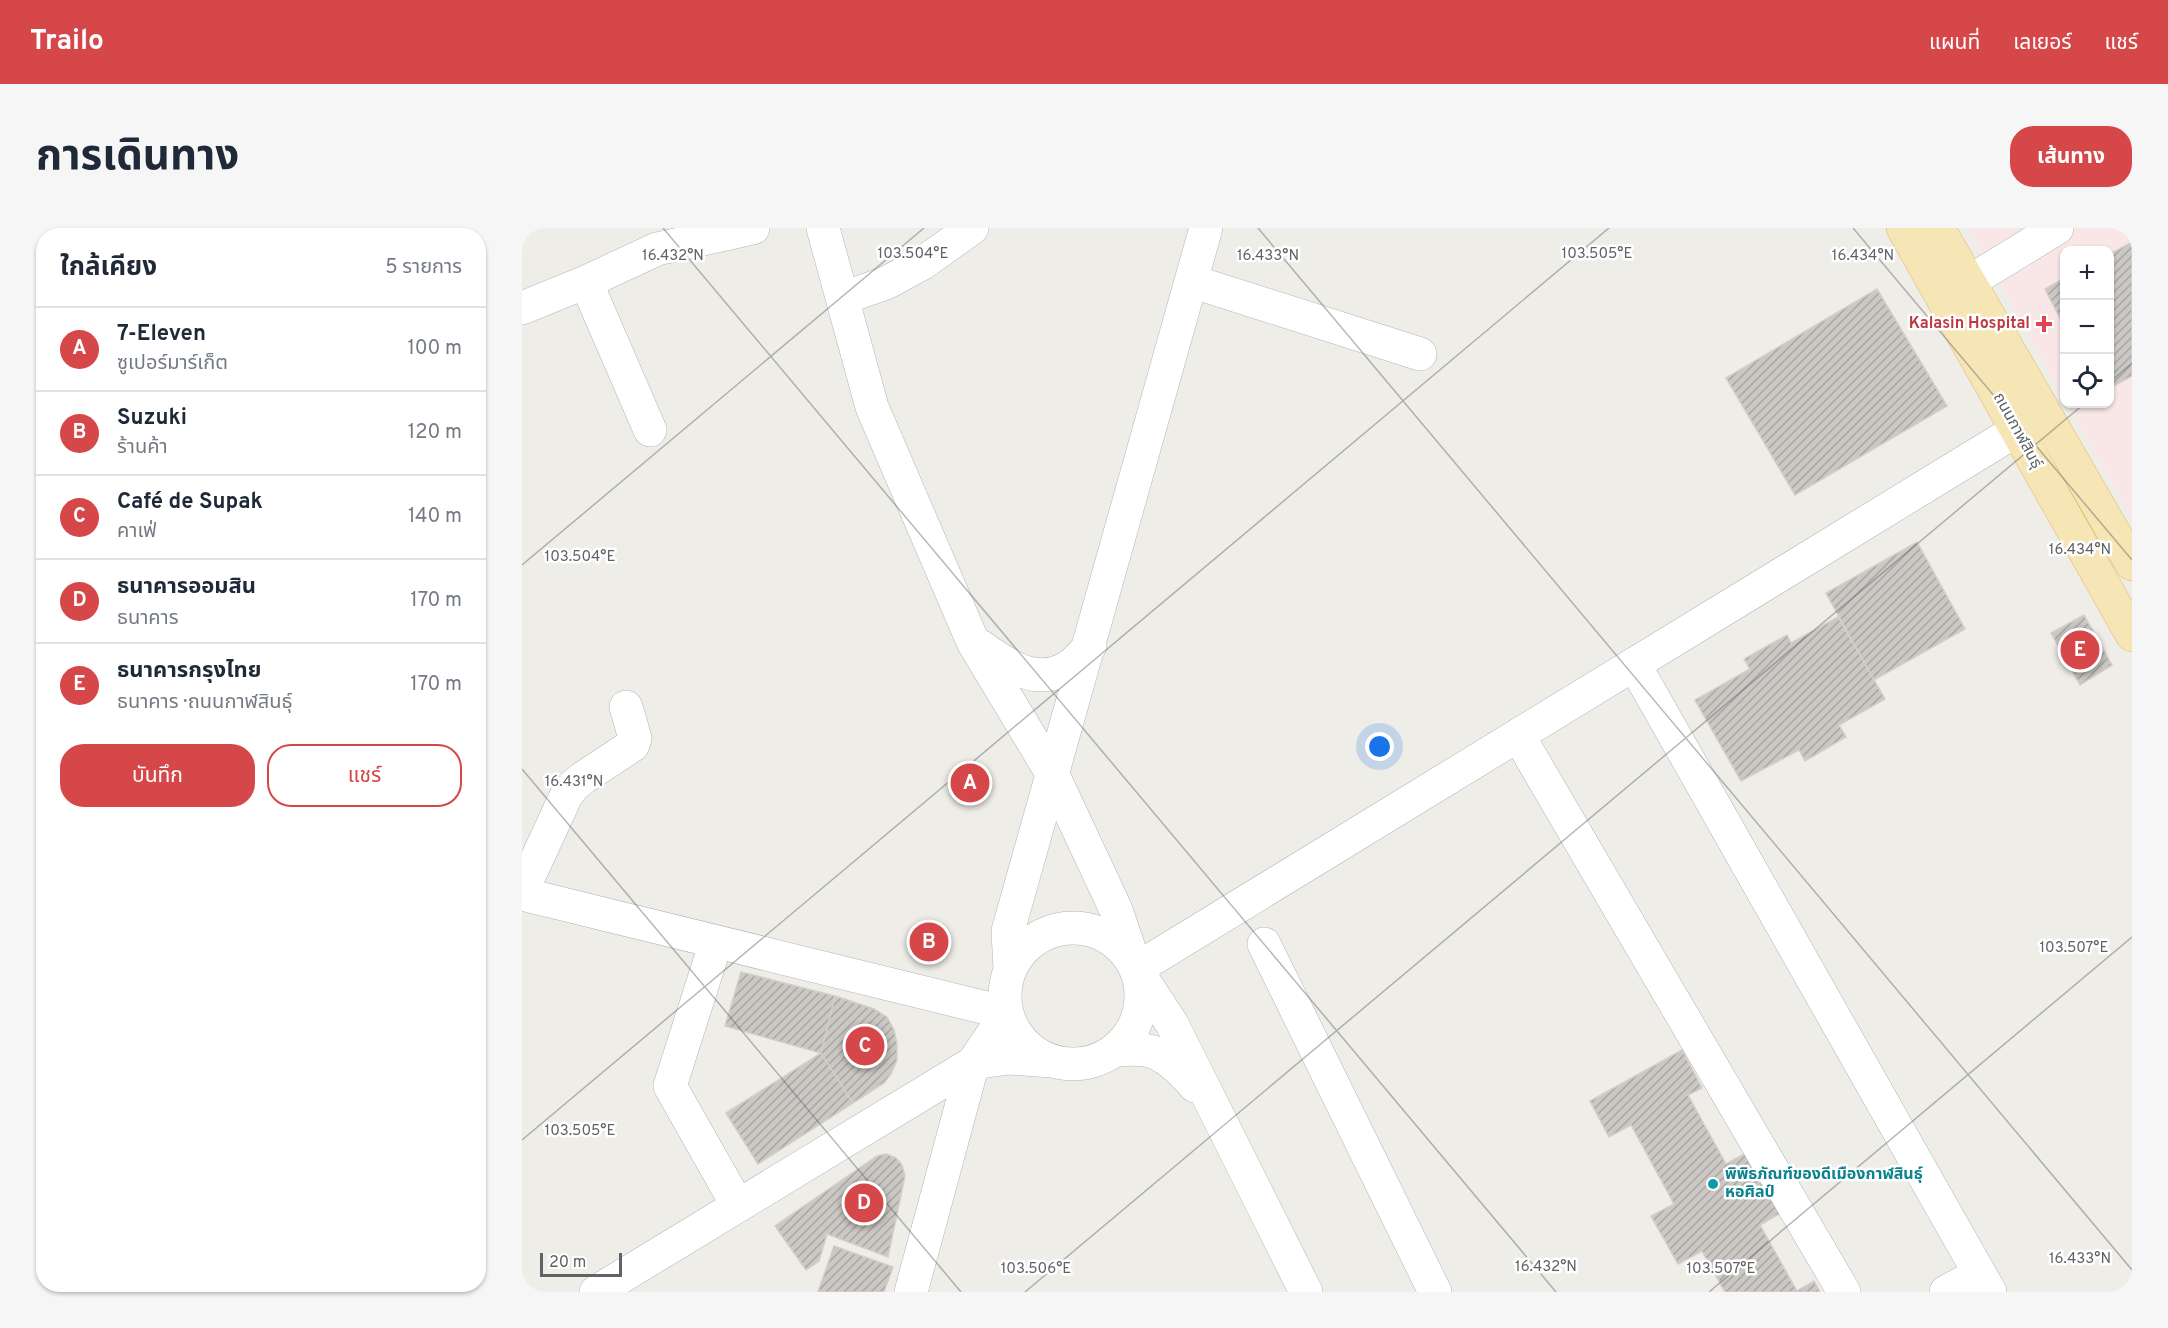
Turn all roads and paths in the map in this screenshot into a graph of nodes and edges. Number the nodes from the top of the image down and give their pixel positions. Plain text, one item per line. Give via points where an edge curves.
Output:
1 (753, 228) edge
2 (823, 228) edge
3 (972, 228) edge
4 (1206, 228) edge
5 (1903, 228) edge
6 (1938, 228) edge
7 (2057, 228) edge
8 (1191, 280) junction
9 (586, 282) junction
10 (1956, 290) junction
11 (843, 297) junction
12 (522, 308) edge
13 (1420, 354) dead end
14 (650, 430) dead end
15 (2017, 430) junction
16 (2132, 564) edge
17 (2132, 635) edge
18 (973, 642) junction
19 (1090, 646) junction
20 (1634, 664) junction
21 (626, 707) dead end
22 (1518, 735) junction
23 (1053, 775) junction
24 (522, 893) edge
25 (716, 942) junction
26 (1264, 944) dead end
27 (1010, 969) junction
28 (1136, 969) junction
29 (1007, 1013) junction
30 (1115, 1050) junction
31 (1052, 1061) junction
32 (973, 1063) junction
33 (1210, 1103) junction
34 (738, 1206) junction
35 (1984, 1283) edge
36 (596, 1292) edge
37 (911, 1292) edge
38 (1306, 1292) edge
39 (1436, 1292) edge
40 (1844, 1292) edge
41 (1946, 1292) edge

1 - 9 street via 657,249
2 - 11 street
3 - 11 street via 923,263 886,283
4 - 8 street
5 - 10 main road, ถนนกาฬสินธุ์
6 - 10 main road, ถนนกาฬสินธุ์
7 - 10 street
8 - 13 street
8 - 19 street
9 - 12 street
9 - 14 street
10 - 15 main road, ถนนกาฬสินธุ์
10 - 16 main road, ถนนกาฬสินธุ์
11 - 18 street via 872,407
15 - 17 main road, ถนนกาฬสินธุ์
15 - 20 street
18 - 19 street via 1013,670 1044,675 1070,666
18 - 23 street
19 - 23 street
20 - 22 street
20 - 35 street
21 - 24 street via 635,738 633,745 573,786
22 - 28 street
22 - 40 street
23 - 27 street via 1008,931
23 - 28 street via 1116,910
24 - 25 street
25 - 29 street
25 - 34 street via 670,1086
26 - 39 street
27 - 28 street via 1022,950 1040,936 1061,928 1084,928 1105,936 1123,950
27 - 29 street via 1005,991
28 - 30 street via 1141,991 1139,1013 1130,1034
28 - 33 street via 1172,1024
29 - 31 street via 1017,1034 1032,1050
29 - 32 street
30 - 31 street via 1095,1060 1074,1064
30 - 33 street via 1145,1050 1162,1056 1183,1072
31 - 32 street via 1010,1058
32 - 34 street
32 - 37 street
33 - 38 street
34 - 36 street
35 - 41 street

